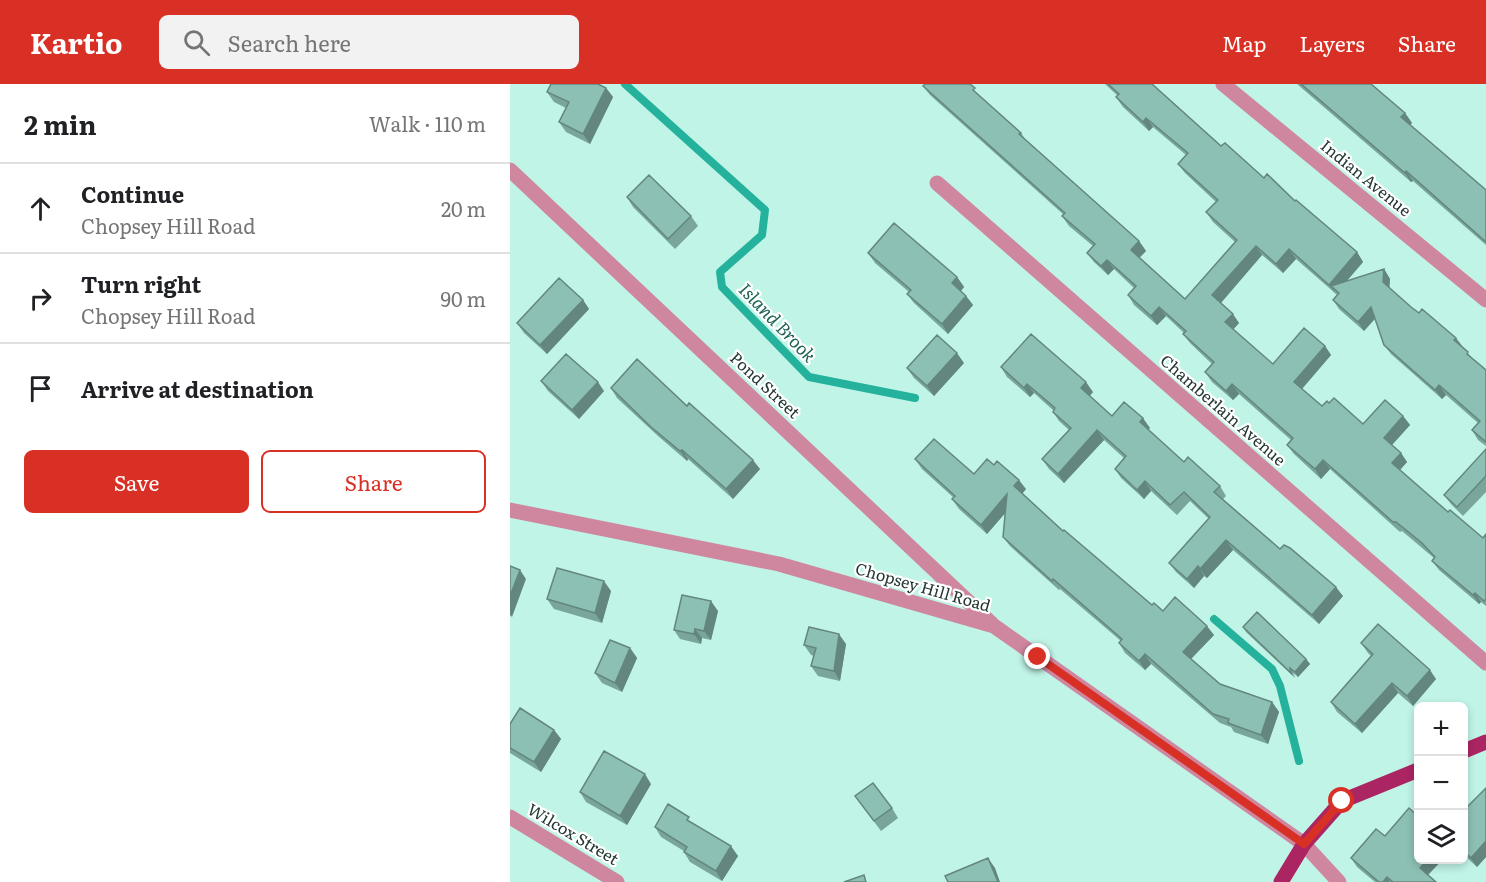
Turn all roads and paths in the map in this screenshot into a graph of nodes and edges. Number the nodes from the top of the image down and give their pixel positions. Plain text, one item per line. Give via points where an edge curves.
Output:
1 (1223, 84) edge
2 (510, 170) edge
3 (937, 183) dead end
4 (1486, 300) edge
5 (510, 510) edge
6 (994, 626) junction
7 (1486, 663) edge
8 (1486, 742) edge
9 (1468, 749) edge
10 (1414, 772) edge
11 (510, 817) edge
12 (1304, 844) junction
13 (617, 882) edge
14 (1281, 882) edge
15 (1339, 882) edge

1 - 4 street, Indian Avenue
2 - 6 street, Pond Street
3 - 7 street, Chamberlain Avenue
5 - 6 street, Chopsey Hill Road via 779,564
6 - 12 street, Chopsey Hill Road
8 - 9 main road
10 - 12 main road via 1342,801
11 - 13 street, Wilcox Street
12 - 14 main road
12 - 15 street

